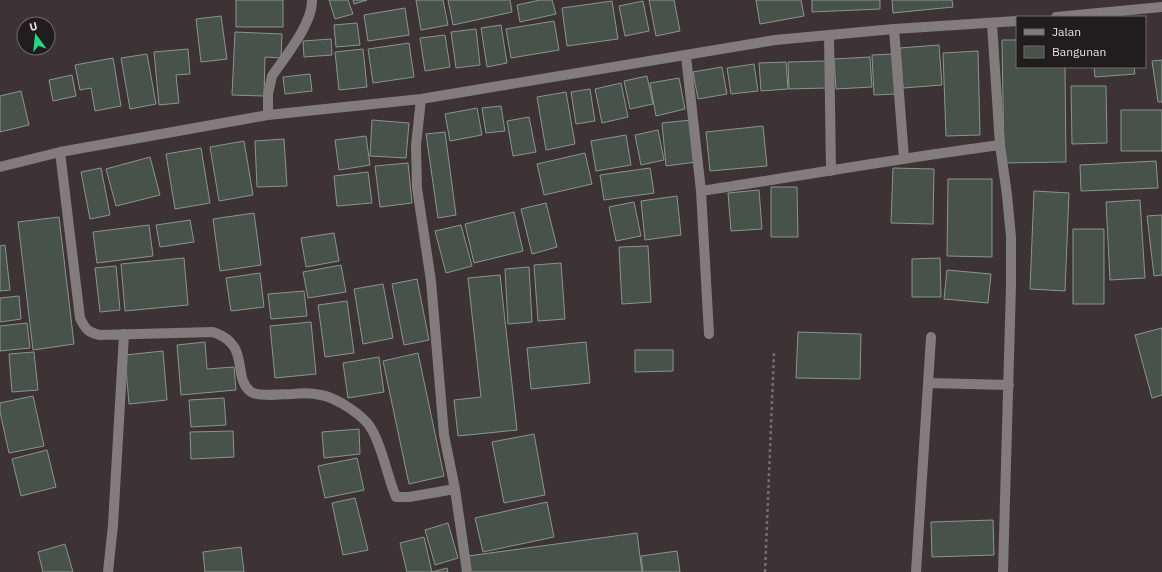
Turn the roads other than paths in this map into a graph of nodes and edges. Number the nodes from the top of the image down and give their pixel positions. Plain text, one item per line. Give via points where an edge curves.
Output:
1 (312, 0) edge
2 (1162, 7) edge
3 (1067, 16) edge
4 (1016, 21) edge
5 (992, 24) junction
6 (894, 29) junction
7 (828, 36) junction
8 (686, 56) junction
9 (421, 99) junction
10 (268, 115) junction
11 (1000, 145) junction
12 (60, 152) junction
13 (904, 158) junction
14 (0, 167) edge
15 (831, 171) junction
16 (701, 191) junction
17 (124, 334) junction
18 (709, 334) dead end
19 (931, 337) dead end
20 (928, 383) junction
21 (1009, 385) junction
22 (455, 489) junction
23 (108, 572) edge
24 (467, 572) edge
25 (916, 572) edge
26 (1003, 572) edge

1 - 10 street via 312,9 304,27 272,76 269,84
2 - 3 street
4 - 5 street
5 - 6 street
5 - 11 street
6 - 7 street
6 - 13 street
7 - 8 street via 775,40
7 - 15 street
8 - 9 street
8 - 16 street
9 - 10 street
9 - 22 street via 416,145 417,188 431,281 444,435
10 - 12 street
11 - 13 street
11 - 21 street via 1011,237
12 - 14 street
12 - 17 street via 80,318 84,328 91,333
13 - 15 street
15 - 16 street
16 - 18 street
17 - 22 street via 213,332 225,336 234,346 246,385 252,392 322,395 363,418 373,431 396,497
17 - 23 street
19 - 20 street
20 - 21 street
20 - 25 street
21 - 26 street
22 - 24 street

